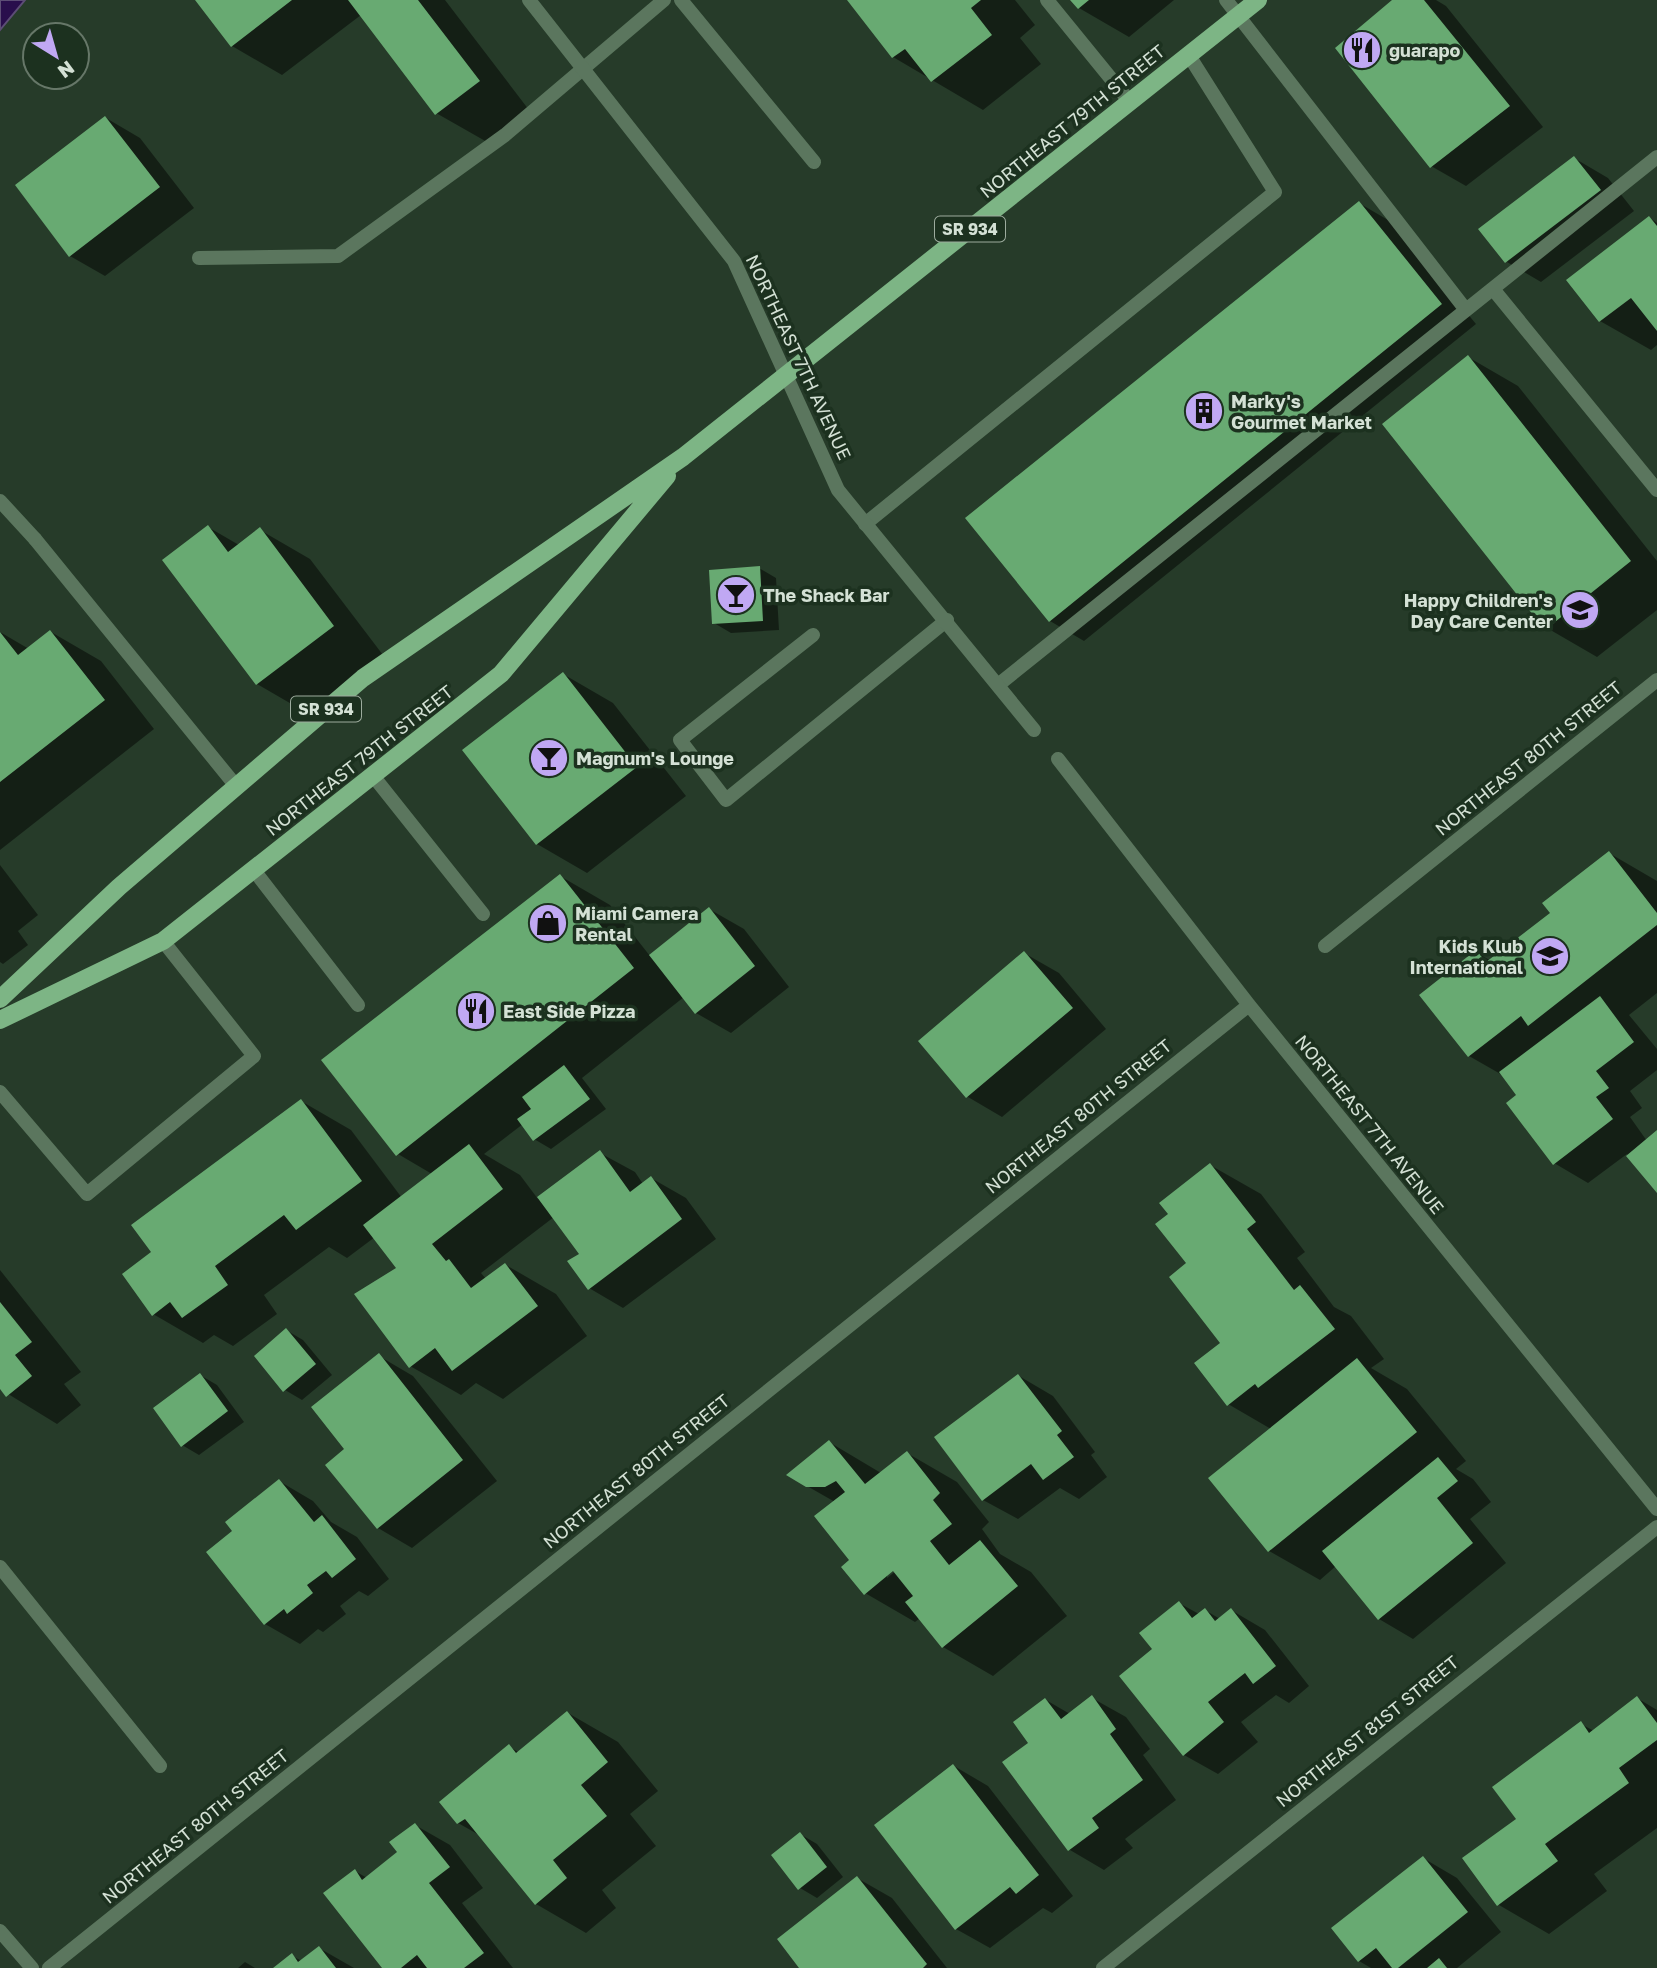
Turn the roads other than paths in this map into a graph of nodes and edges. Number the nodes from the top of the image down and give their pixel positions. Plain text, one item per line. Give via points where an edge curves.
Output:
1 (529, 0) edge
2 (664, 0) edge
3 (681, 0) edge
4 (1047, 0) edge
5 (1226, 0) edge
6 (1258, 0) edge
7 (1238, 16) junction
8 (1188, 54) junction
9 (583, 68) junction
10 (1130, 102) junction
11 (1657, 157) edge
12 (814, 162) dead end
13 (199, 258) dead end
14 (1493, 289) junction
15 (1466, 310) junction
16 (786, 376) junction
17 (683, 457) junction
18 (1657, 490) edge
19 (0, 501) edge
20 (865, 524) junction
21 (947, 620) junction
22 (813, 635) dead end
23 (1657, 680) edge
24 (998, 685) junction
25 (1034, 730) dead end
26 (1058, 759) dead end
27 (374, 777) junction
28 (236, 786) junction
29 (253, 869) junction
30 (483, 914) dead end
31 (163, 941) junction
32 (1325, 946) dead end
33 (0, 999) edge
34 (358, 1005) dead end
35 (1249, 1005) junction
36 (0, 1020) edge
37 (0, 1092) edge
38 (1657, 1509) edge
39 (1657, 1527) edge
40 (0, 1567) edge
41 (160, 1766) dead end
42 (0, 1931) edge
43 (32, 1968) edge
44 (49, 1968) edge
45 (1103, 1968) edge

1 - 9 street, NORTHEAST 7TH AVENUE
2 - 9 street
3 - 12 street
4 - 10 street
5 - 7 street
6 - 7 main road, NORTHEAST 79TH STREET / SR 934
7 - 8 main road, NORTHEAST 79TH STREET / SR 934
7 - 15 street
8 - 10 main road, NORTHEAST 79TH STREET / SR 934
8 - 20 street via 1275,192
9 - 13 street via 505,135 338,256
9 - 16 street, NORTHEAST 7TH AVENUE via 734,261
10 - 16 main road, NORTHEAST 79TH STREET / SR 934
11 - 14 street
14 - 15 street
14 - 18 street
15 - 24 street
16 - 17 main road, NORTHEAST 79TH STREET / SR 934
16 - 20 street, NORTHEAST 7TH AVENUE via 838,490
17 - 27 main road, NORTHEAST 79TH STREET via 501,674
17 - 28 main road, NORTHEAST 79TH STREET / SR 934 via 363,678
19 - 28 street
20 - 21 street, NORTHEAST 7TH AVENUE
21 - 22 street via 726,800 680,740
21 - 24 street, NORTHEAST 7TH AVENUE
23 - 32 street, NORTHEAST 80TH STREET
24 - 25 street, NORTHEAST 7TH AVENUE
26 - 35 street, NORTHEAST 7TH AVENUE
27 - 29 main road, NORTHEAST 79TH STREET
27 - 30 street
28 - 33 main road, NORTHEAST 79TH STREET / SR 934
29 - 31 main road, NORTHEAST 79TH STREET
29 - 34 street
31 - 36 main road, NORTHEAST 79TH STREET
31 - 37 street via 254,1056 87,1194
35 - 38 street, NORTHEAST 7TH AVENUE
35 - 44 street, NORTHEAST 80TH STREET
39 - 45 street, NORTHEAST 81ST STREET
40 - 41 street
42 - 43 street

